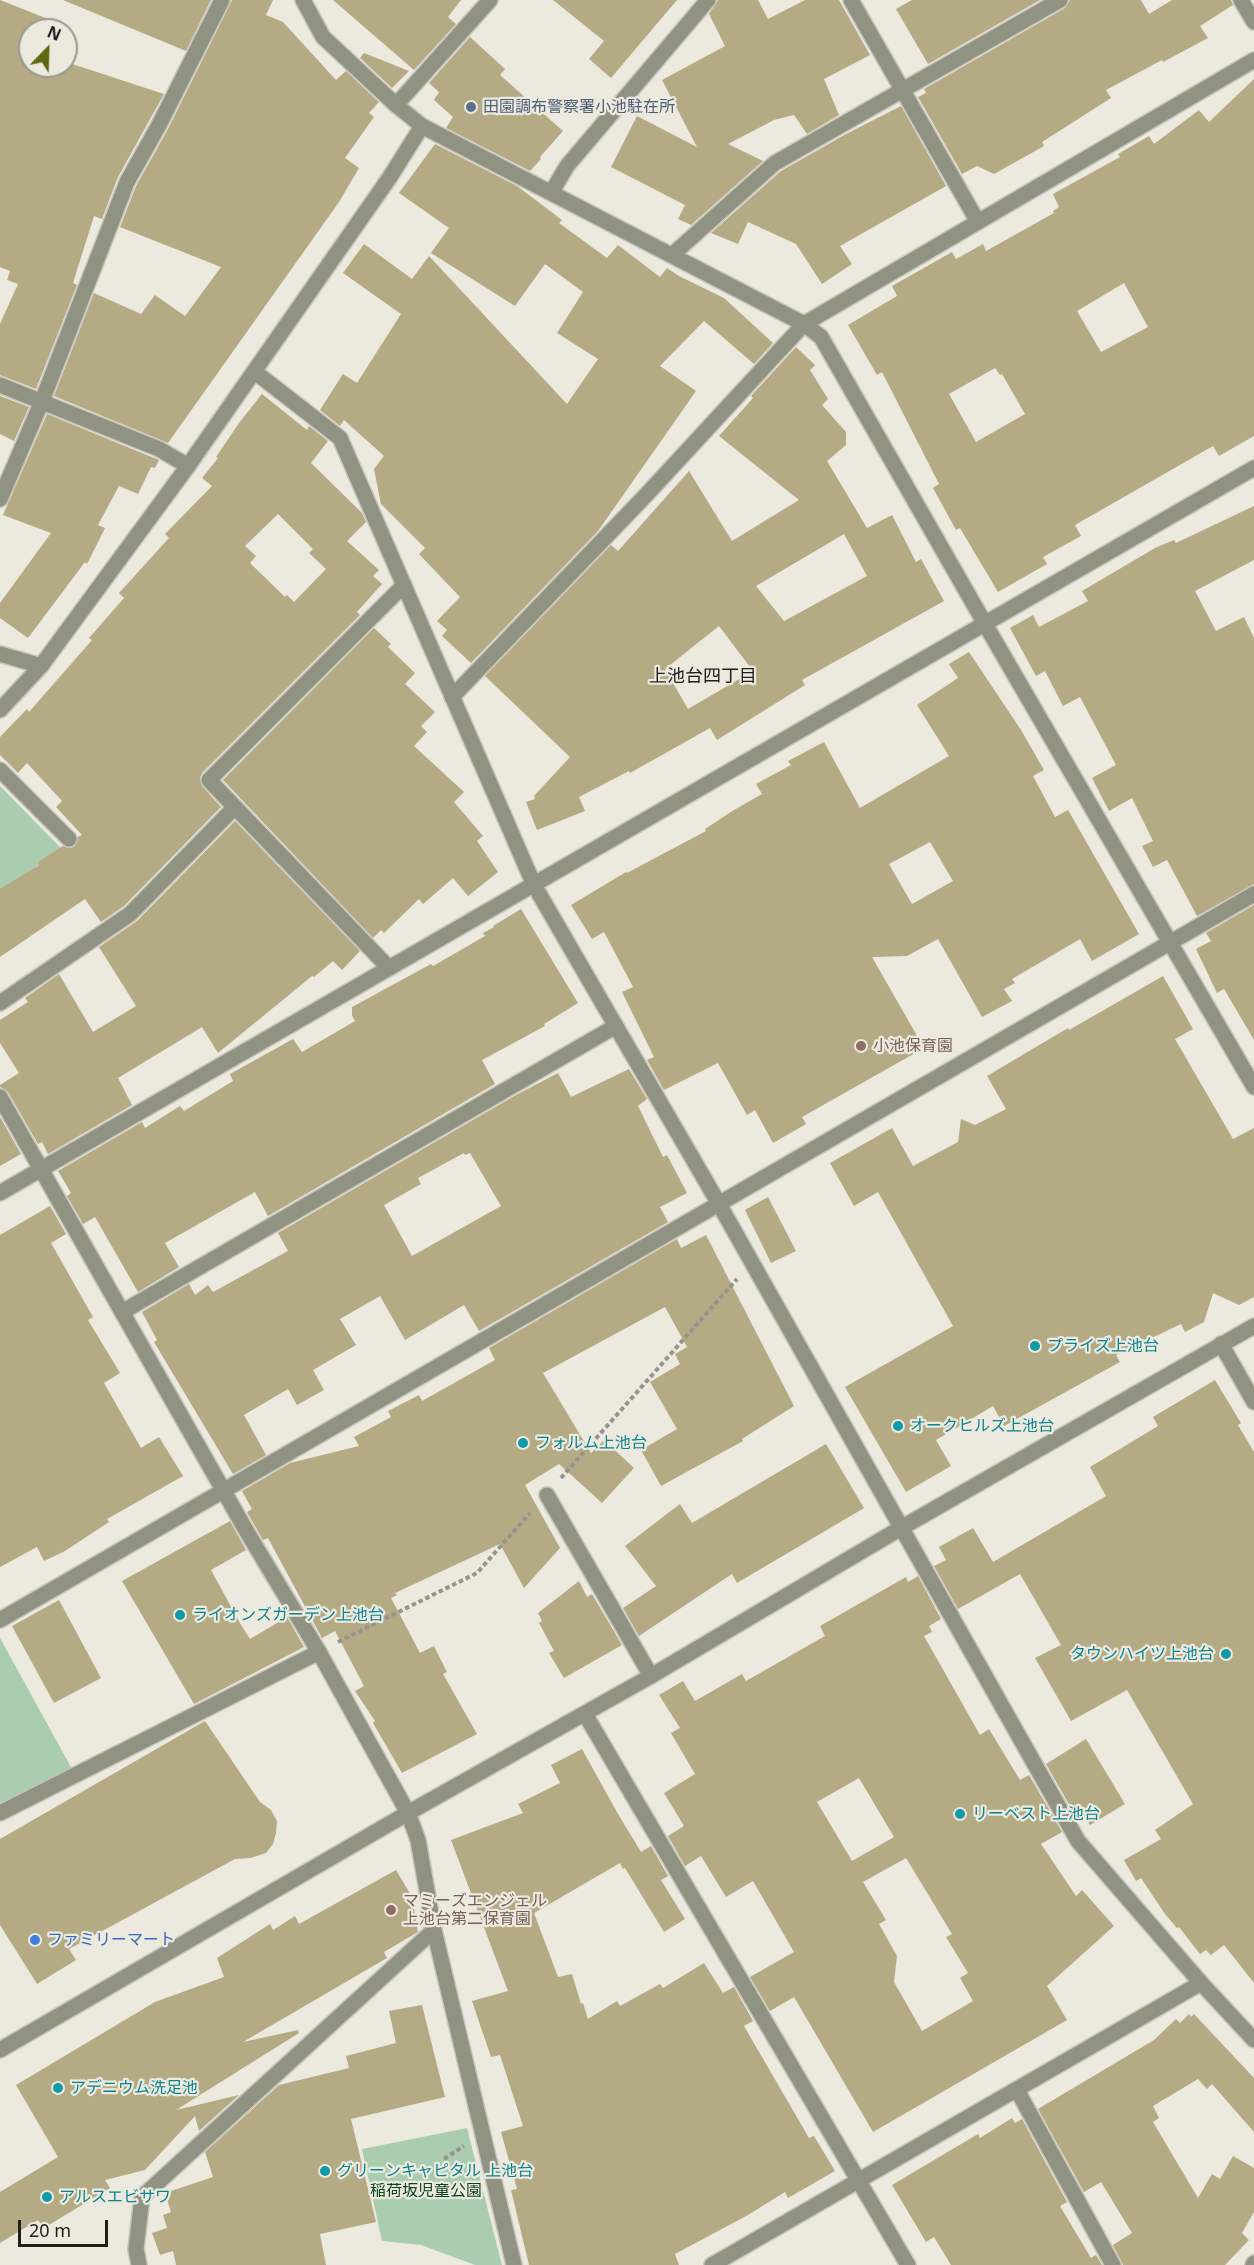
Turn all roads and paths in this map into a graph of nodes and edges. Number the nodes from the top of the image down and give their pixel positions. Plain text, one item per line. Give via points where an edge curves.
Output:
1 (222, 0) edge
2 (303, 0) edge
3 (490, 0) edge
4 (708, 0) edge
5 (851, 0) edge
6 (1060, 0) edge
7 (1241, 0) edge
8 (1254, 22) edge
9 (1254, 60) edge
10 (904, 91) junction
11 (396, 105) junction
12 (422, 126) junction
13 (551, 193) junction
14 (978, 222) junction
15 (672, 255) junction
16 (804, 324) junction
17 (255, 372) junction
18 (0, 384) edge
19 (42, 401) junction
20 (188, 466) junction
21 (1254, 468) edge
22 (0, 499) edge
23 (404, 585) junction
24 (985, 624) junction
25 (0, 654) edge
26 (41, 666) junction
27 (452, 697) junction
28 (0, 710) edge
29 (0, 770) edge
30 (235, 807) junction
31 (69, 839) dead end
32 (534, 885) junction
33 (1254, 894) edge
34 (1171, 942) junction
35 (389, 968) junction
36 (0, 1003) edge
37 (616, 1026) junction
38 (1254, 1087) edge
39 (0, 1097) edge
40 (41, 1168) junction
41 (0, 1193) edge
42 (719, 1204) junction
43 (122, 1312) junction
44 (1254, 1326) edge
45 (1221, 1344) junction
46 (1254, 1402) edge
47 (224, 1489) junction
48 (547, 1495) dead end
49 (901, 1528) junction
50 (0, 1620) edge
51 (320, 1652) junction
52 (651, 1676) junction
53 (585, 1714) junction
54 (0, 1813) edge
55 (408, 1813) junction
56 (434, 1930) junction
57 (1201, 1983) junction
58 (1254, 2040) edge
59 (0, 2050) edge
60 (1017, 2090) junction
61 (859, 2180) junction
62 (139, 2265) edge
63 (514, 2265) edge
64 (712, 2265) edge
65 (908, 2265) edge
66 (1113, 2265) edge

1 - 19 street via 127,182
2 - 11 street via 323,37
3 - 11 street
4 - 13 street via 567,166
5 - 10 street
6 - 10 street
7 - 8 street
9 - 14 street
10 - 14 street
10 - 15 street via 775,163
11 - 12 street
12 - 13 street
12 - 17 street
13 - 15 street
14 - 16 street
15 - 16 street
16 - 24 street via 821,338
16 - 27 street
17 - 20 street
17 - 23 street via 340,438
18 - 19 street
19 - 20 street via 159,448
19 - 22 street
20 - 26 street
21 - 24 street
23 - 27 street
23 - 30 street via 209,780
24 - 32 street
24 - 34 street
25 - 26 street
26 - 28 street
27 - 32 street
29 - 31 street
30 - 35 street
30 - 36 street via 130,915
32 - 35 street
32 - 37 street
33 - 34 street
34 - 38 street
34 - 42 street
35 - 40 street
37 - 42 street
37 - 43 street
39 - 40 street
40 - 41 street
40 - 43 street
42 - 47 street
42 - 49 street
43 - 47 street
44 - 45 street
45 - 46 street
45 - 49 street
47 - 50 street
47 - 51 street
48 - 52 street
49 - 52 street
49 - 57 street via 1078,1840
51 - 54 street
51 - 55 street
52 - 53 street
53 - 55 street
53 - 61 street
55 - 56 street via 418,1840
55 - 59 street
56 - 62 street via 142,2196 136,2248
56 - 63 street
57 - 58 street
57 - 60 street
60 - 61 street
60 - 66 street
61 - 64 street
61 - 65 street

